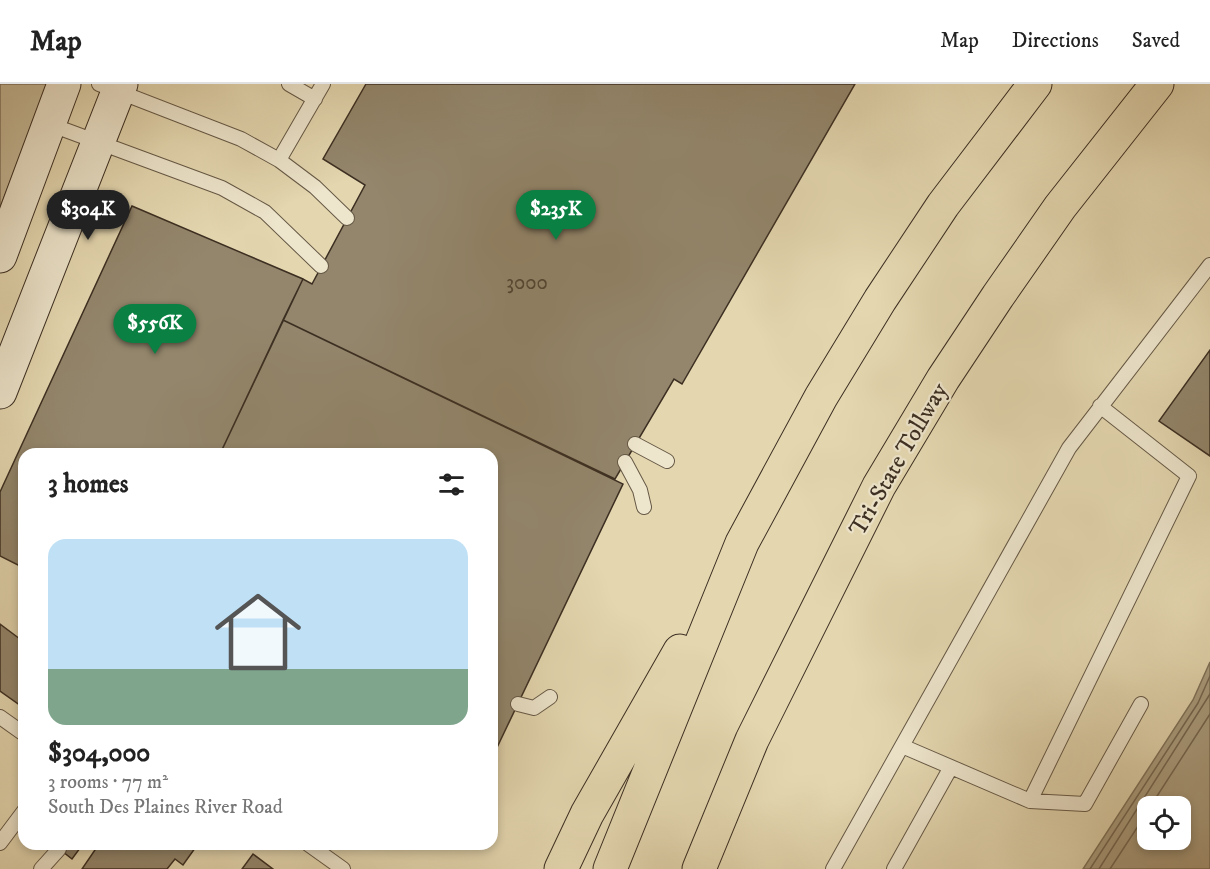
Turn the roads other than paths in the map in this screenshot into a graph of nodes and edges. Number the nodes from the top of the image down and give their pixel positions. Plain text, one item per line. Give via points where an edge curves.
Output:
1 (64, 84) edge
2 (289, 84) edge
3 (323, 84) edge
4 (1035, 84) edge
5 (1157, 84) edge
6 (113, 86) edge
7 (315, 99) junction
8 (49, 124) junction
9 (99, 142) junction
10 (279, 160) junction
11 (347, 218) dead end
12 (0, 256) edge
13 (1210, 265) edge
14 (321, 266) dead end
15 (0, 392) edge
16 (1100, 406) junction
17 (635, 444) dead end
18 (667, 461) dead end
19 (625, 462) dead end
20 (644, 507) dead end
21 (742, 543) junction
22 (550, 697) dead end
23 (518, 704) dead end
24 (1141, 704) dead end
25 (4, 720) edge
26 (18, 730) edge
27 (0, 735) edge
28 (902, 746) junction
29 (951, 767) junction
30 (1030, 801) junction
31 (18, 819) edge
32 (0, 843) edge
33 (58, 850) edge
34 (316, 850) edge
35 (41, 869) edge
36 (343, 869) edge
37 (561, 869) edge
38 (610, 869) edge
39 (699, 869) edge
40 (833, 869) edge
41 (894, 869) edge

1 - 8 main road
2 - 7 lane
3 - 7 lane
4 - 21 highway via 943,205 880,300 821,397
5 - 39 highway, Tri-State Tollway via 1060,207 1004,287 942,379 879,486 752,740
6 - 9 main road
6 - 10 lane via 240,139
7 - 10 lane
8 - 9 lane
8 - 12 main road via 14,204
9 - 14 lane via 231,193 265,212
9 - 15 main road
10 - 11 lane
13 - 16 lane
16 - 28 lane via 1069,448
16 - 30 lane via 1189,476
17 - 18 lane
19 - 20 lane
21 - 37 highway via 587,814
21 - 38 highway
22 - 23 lane via 534,708
24 - 30 lane via 1085,804
25 - 26 lane
25 - 27 lane
28 - 29 lane
28 - 40 lane
29 - 30 lane
29 - 41 lane
31 - 32 lane
33 - 35 lane
34 - 36 lane

